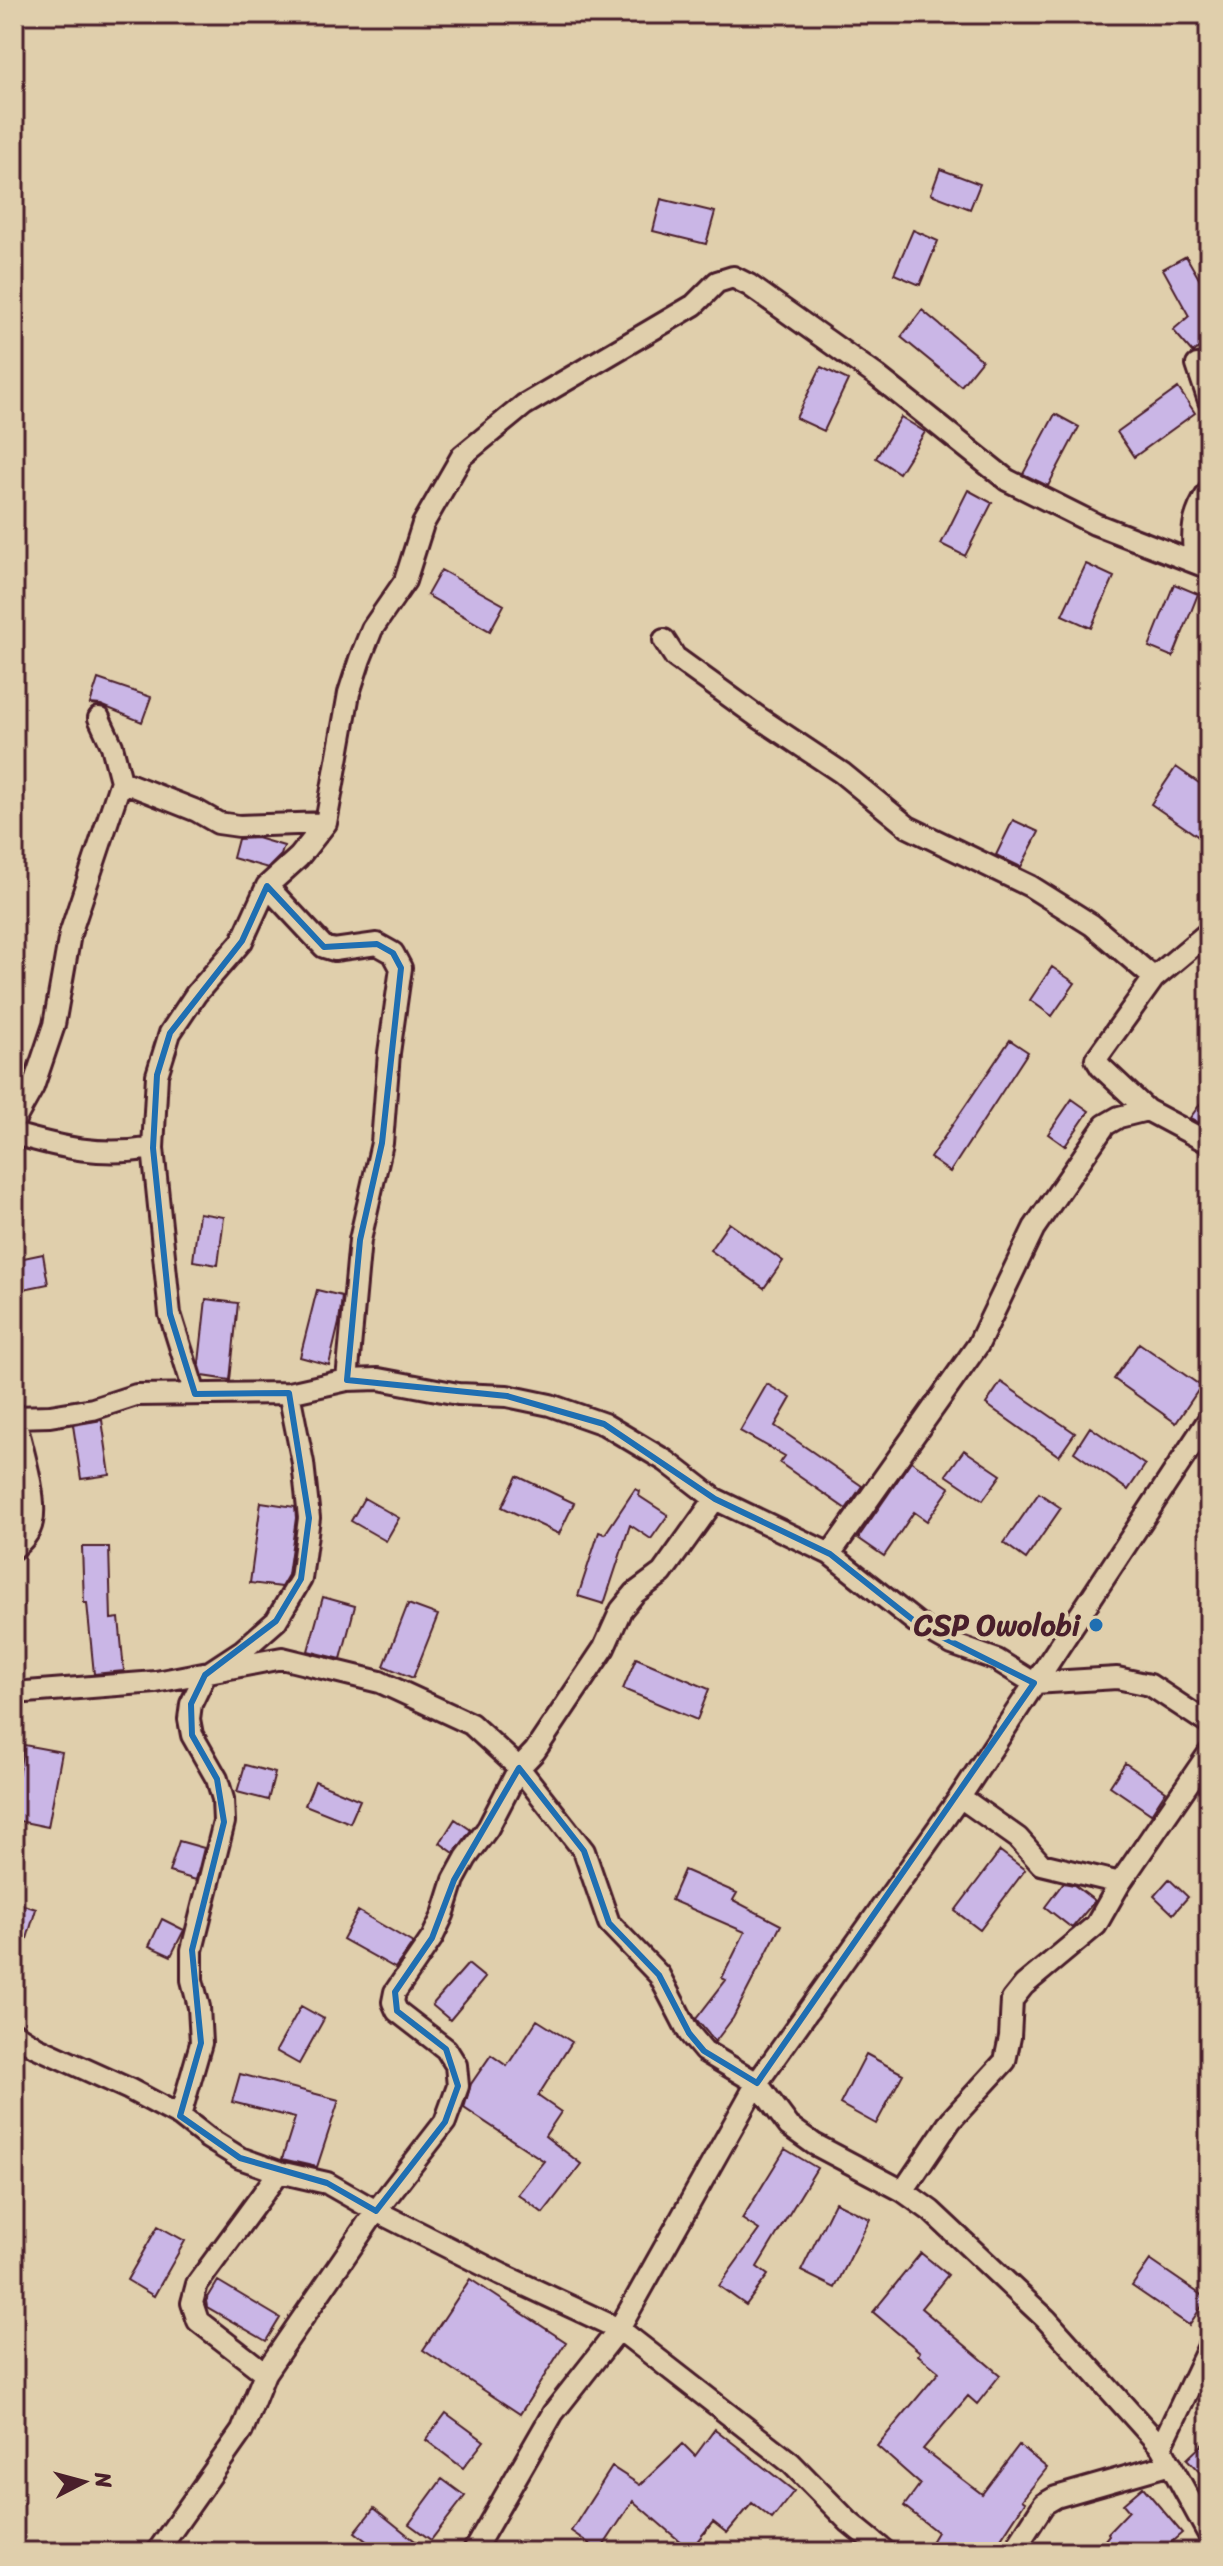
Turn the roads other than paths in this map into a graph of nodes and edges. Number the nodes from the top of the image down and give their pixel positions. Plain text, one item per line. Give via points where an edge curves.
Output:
1 (1197, 365) dead end
2 (1209, 401) edge
3 (1209, 491) edge
4 (1202, 565) edge
5 (664, 640) dead end
6 (99, 718) dead end
7 (121, 781) junction
8 (326, 823) junction
9 (267, 886) junction
10 (1209, 932) edge
11 (1154, 978) junction
12 (1147, 1110) junction
13 (14, 1121) edge
14 (14, 1134) edge
15 (1209, 1143) edge
16 (153, 1148) junction
17 (347, 1380) junction
18 (289, 1393) junction
19 (195, 1394) junction
20 (14, 1416) edge
21 (1209, 1419) edge
22 (715, 1499) junction
23 (14, 1548) edge
24 (830, 1554) junction
25 (205, 1675) junction
26 (1034, 1683) junction
27 (14, 1693) edge
28 (1209, 1724) edge
29 (1209, 1753) edge
30 (519, 1768) junction
31 (960, 1797) junction
32 (1120, 1883) junction
33 (14, 2033) edge
34 (757, 2083) junction
35 (180, 2116) junction
36 (279, 2172) junction
37 (903, 2191) junction
38 (376, 2211) junction
39 (619, 2329) junction
40 (1209, 2346) edge
41 (265, 2373) junction
42 (1166, 2456) junction
43 (1209, 2535) edge
44 (157, 2552) edge
45 (473, 2552) edge
46 (886, 2552) edge
47 (1013, 2552) edge

1 - 2 street
3 - 4 street via 1196,511 1192,542
4 - 8 street via 1095,524 1007,480 877,376 733,277 717,282 694,305 524,405 462,456 423,524 405,581 372,629 360,659
5 - 11 street via 675,657 842,773 908,827 1030,886 1092,925
6 - 7 street
7 - 8 street via 218,823
7 - 13 street via 70,934 54,1025 33,1087
8 - 9 street
9 - 16 street via 242,941 170,1033 157,1075
9 - 17 street via 324,947 377,944 393,953 401,968 382,1143 360,1240
10 - 11 street
11 - 12 street via 1096,1059
12 - 15 street
12 - 24 street via 1105,1125 1034,1228 978,1345
14 - 16 street via 110,1154
16 - 19 street via 170,1314
17 - 18 street
17 - 22 street via 379,1379 550,1405 604,1424 666,1461
18 - 19 street
18 - 25 street via 309,1518 301,1579 276,1621
19 - 20 street via 136,1395 93,1409
20 - 23 street via 32,1500 32,1523
21 - 26 street
22 - 24 street
22 - 30 street via 662,1573 621,1610 604,1648
24 - 26 street via 922,1627 997,1660
25 - 27 street
25 - 30 street via 282,1658 380,1682 471,1724
25 - 35 street via 189,1719 192,1735 217,1779 224,1822 192,1950 201,2043
26 - 28 street via 1117,1678 1150,1685
26 - 31 street
29 - 32 street
30 - 34 street via 584,1851 609,1923 659,1975 689,2033 704,2051
30 - 38 street via 454,1880 432,1938 395,1992 397,2011 446,2049 456,2065 458,2086 445,2122
31 - 32 street via 1018,1838 1041,1864
31 - 34 street
32 - 37 street via 1096,1925 1012,2000 1005,2061 951,2120
33 - 35 street
34 - 37 street via 789,2126
34 - 39 street
35 - 36 street via 240,2158
36 - 38 street via 327,2183
36 - 41 street via 197,2284 192,2303 198,2321
37 - 42 street via 1046,2319
38 - 39 street
38 - 41 street
39 - 45 street via 553,2413
39 - 46 street via 791,2463
40 - 42 street
41 - 44 street via 242,2431
42 - 43 street
42 - 47 street via 1044,2504

